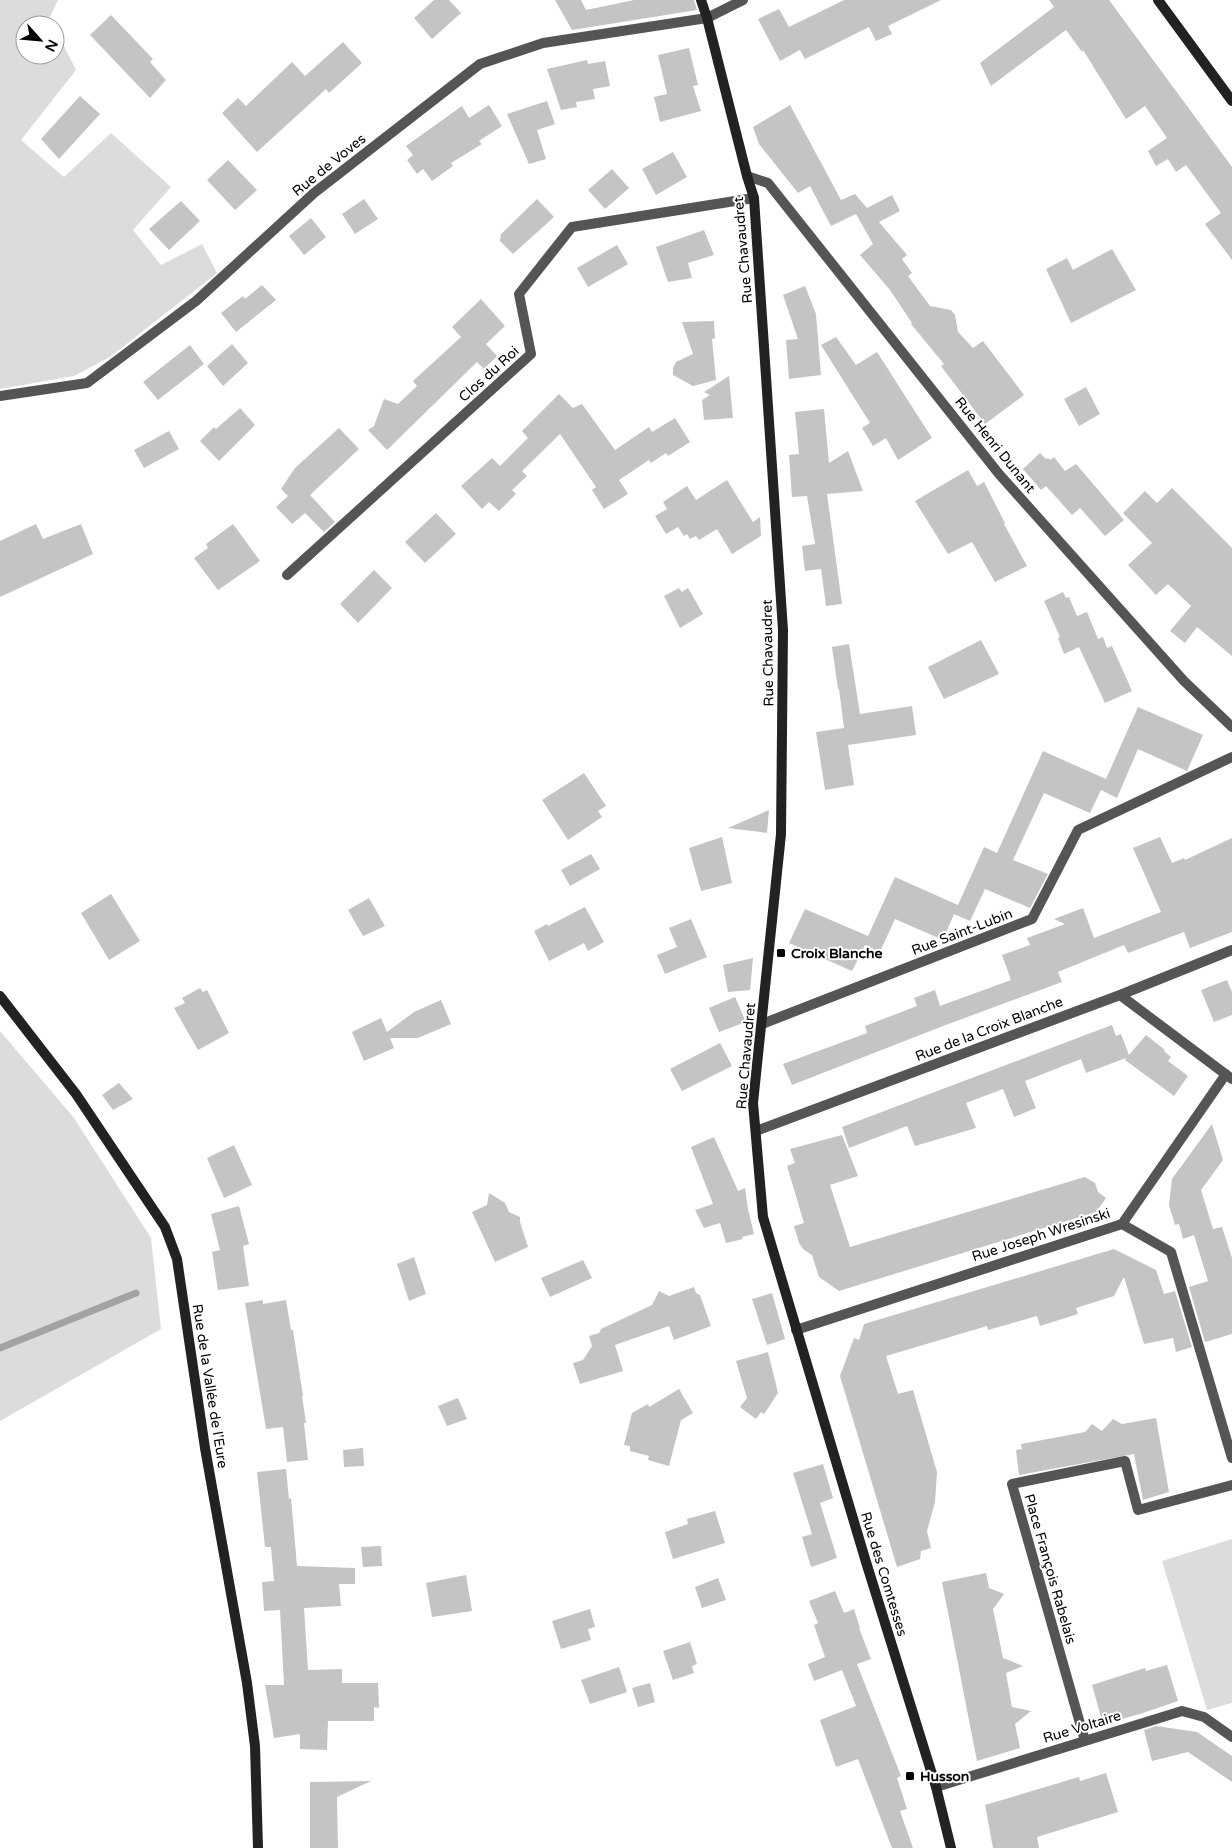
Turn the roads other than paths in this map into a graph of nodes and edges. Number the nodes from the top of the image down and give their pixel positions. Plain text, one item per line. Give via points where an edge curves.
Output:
1 (701, 0) edge
2 (743, 0) edge
3 (1158, 0) edge
4 (708, 18) junction
5 (1232, 101) edge
6 (747, 176) junction
7 (754, 198) junction
8 (0, 396) edge
9 (287, 575) dead end
10 (1232, 727) edge
11 (1232, 757) edge
12 (1232, 950) edge
13 (1120, 995) junction
14 (0, 996) edge
15 (762, 1024) junction
16 (1229, 1077) edge
17 (756, 1131) junction
18 (1122, 1224) junction
19 (791, 1308) joint
20 (796, 1330) junction
21 (1232, 1458) edge
22 (1232, 1485) edge
23 (1232, 1737) edge
24 (1084, 1741) junction
25 (936, 1787) junction
26 (258, 1848) edge
27 (951, 1848) edge

1 - 4 street, Rue Chavaudret
2 - 4 street, Rue de Voves
3 - 5 street
4 - 6 street, Rue Chavaudret
4 - 8 street, Rue de Voves via 543,43 480,64 314,193 196,301 87,383
6 - 7 street, Rue Chavaudret
6 - 10 street, Rue Henri Dunant via 768,183 999,474 1184,681
7 - 9 street, Clos du Roi via 572,227 519,294 531,354
7 - 15 street, Rue Chavaudret via 783,630 781,834
11 - 15 street, Rue Saint-Lubin via 1078,830 1032,919
12 - 13 street, Rue de la Croix Blanche
13 - 16 street
13 - 17 street, Rue de la Croix Blanche
14 - 26 street, Rue de la Vallée de l'Eure via 76,1094 166,1226 177,1259 205,1448 247,1684 254,1746
15 - 17 street, Rue Chavaudret via 753,1103
16 - 18 street, Rue Joseph Wresinski
17 - 19 street, Rue Chavaudret via 763,1217
18 - 20 street, Rue Joseph Wresinski
18 - 21 street via 1171,1252
19 - 20 street, Rue des Comtesses
20 - 25 street, Rue des Comtesses
22 - 24 street, Place François Rabelais via 1138,1510 1125,1461 1012,1484
23 - 24 street, Rue Voltaire via 1204,1717 1182,1711
24 - 25 street, Rue Voltaire
25 - 27 street, Rue des Comtesses

